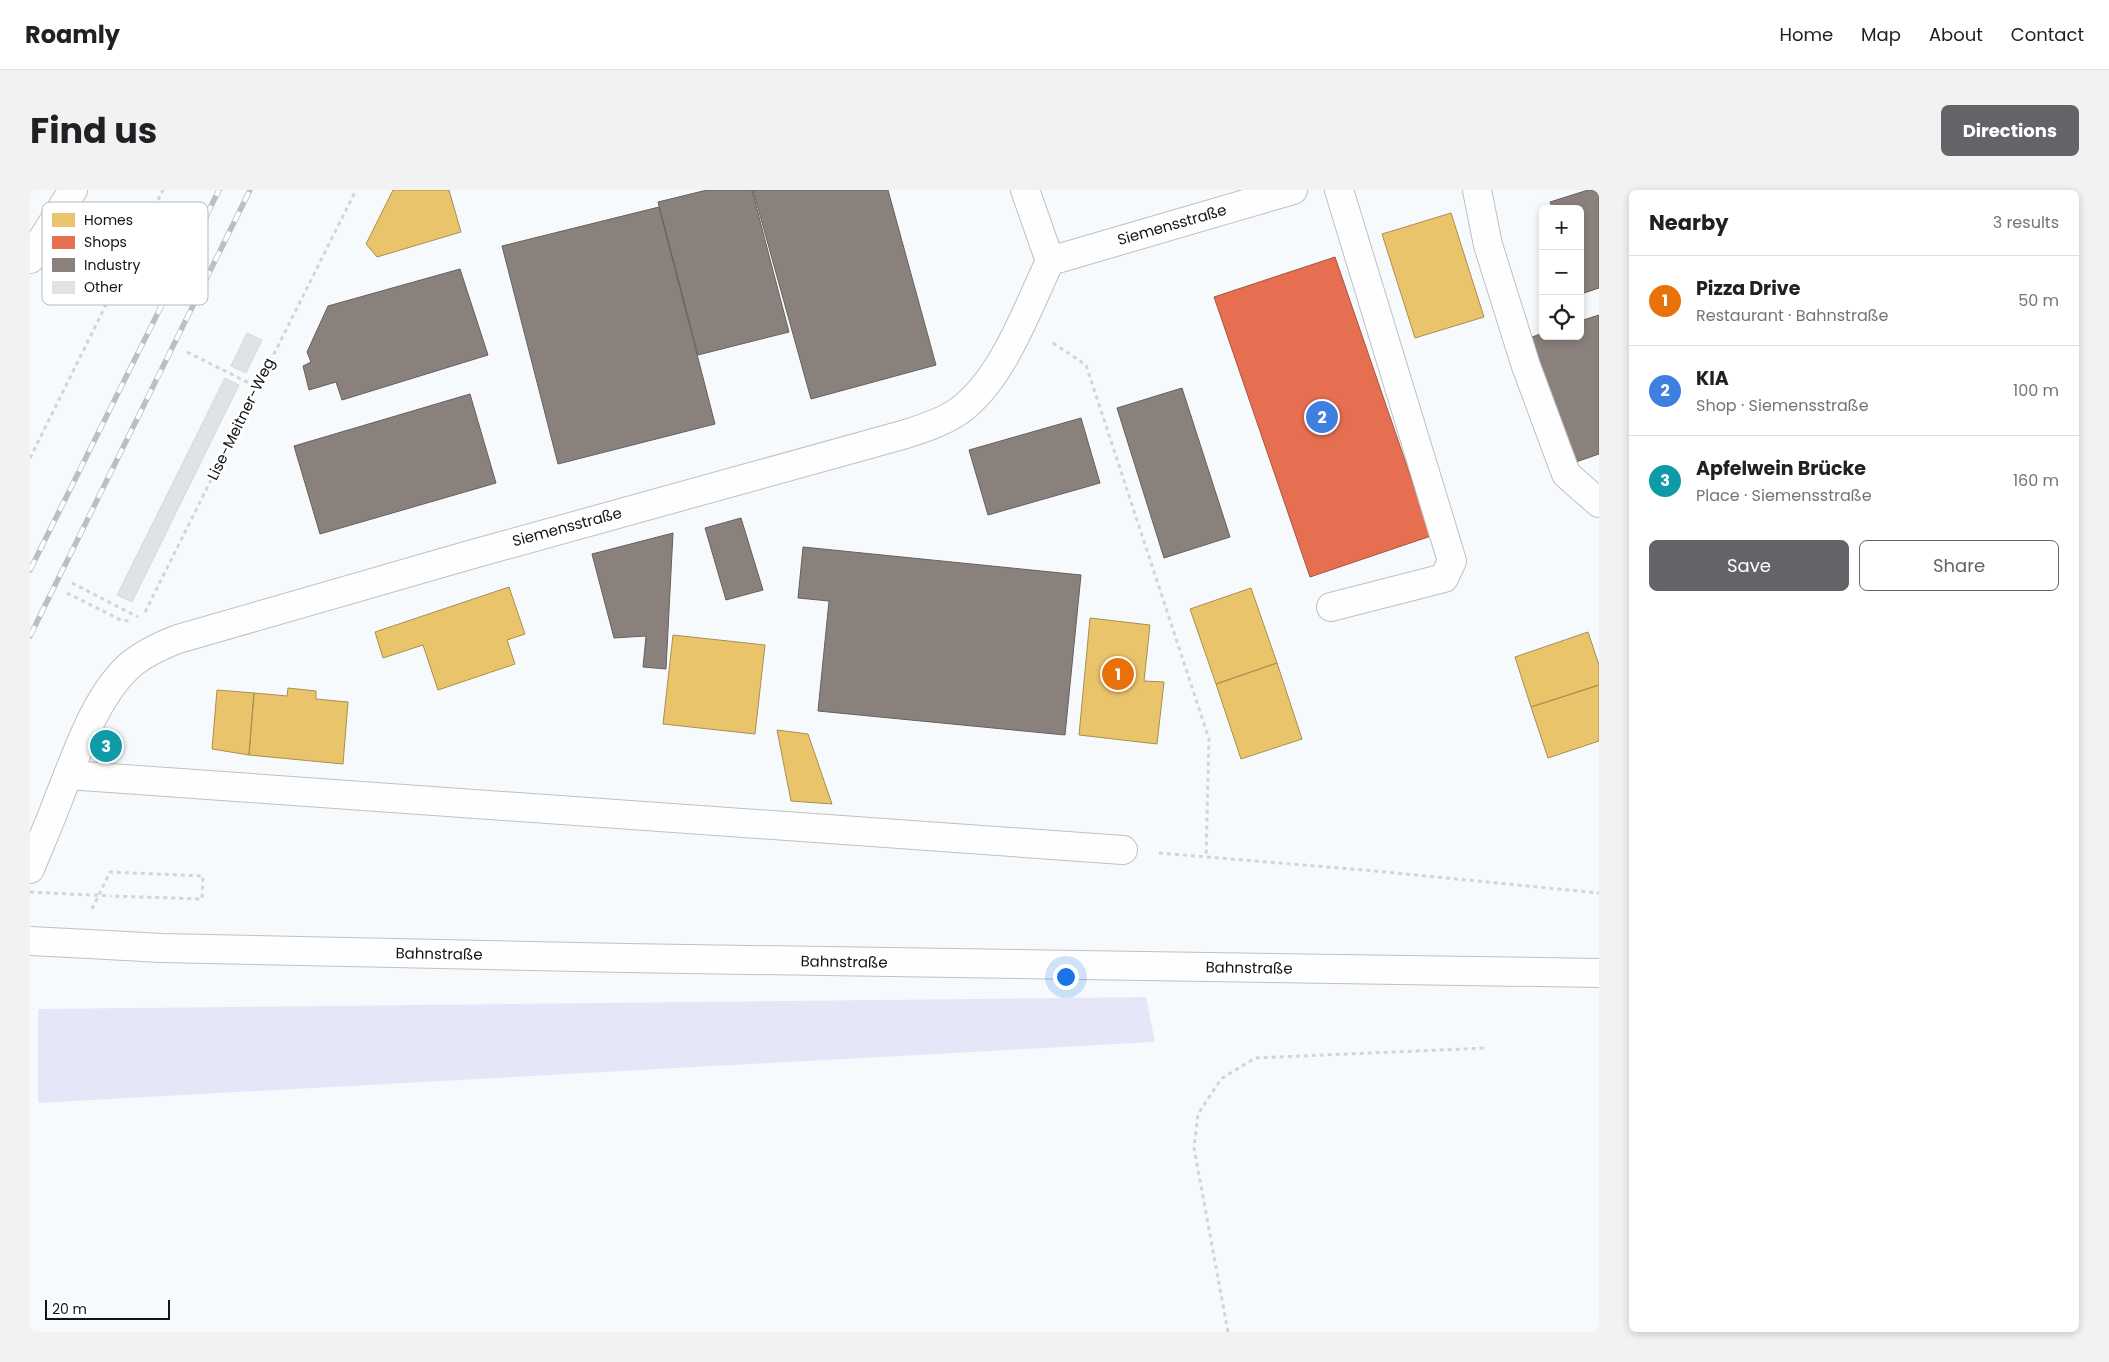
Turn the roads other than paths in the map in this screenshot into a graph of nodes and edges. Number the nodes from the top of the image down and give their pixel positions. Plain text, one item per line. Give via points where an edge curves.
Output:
1 (73, 190) edge
2 (1025, 190) edge
3 (1293, 190) edge
4 (1339, 190) edge
5 (1477, 190) edge
6 (66, 202) edge
7 (42, 240) edge
8 (30, 259) edge
9 (1050, 261) junction
10 (1599, 503) edge
11 (1331, 607) dead end
12 (68, 775) junction
13 (1123, 850) road end
14 (30, 869) edge
15 (30, 941) edge
16 (1599, 973) edge

1 - 6 street
2 - 9 street
3 - 9 street, Siemensstraße
4 - 11 street via 1452,561 1444,578
5 - 10 street via 1488,245 1526,366 1566,474
7 - 8 street
9 - 12 street, Siemensstraße via 1001,361 977,395 939,422 165,644 138,658 120,676 90,725
12 - 13 street
12 - 14 street, Siemensstraße
15 - 16 street, Bahnstraße, bridge via 162,948 625,958

